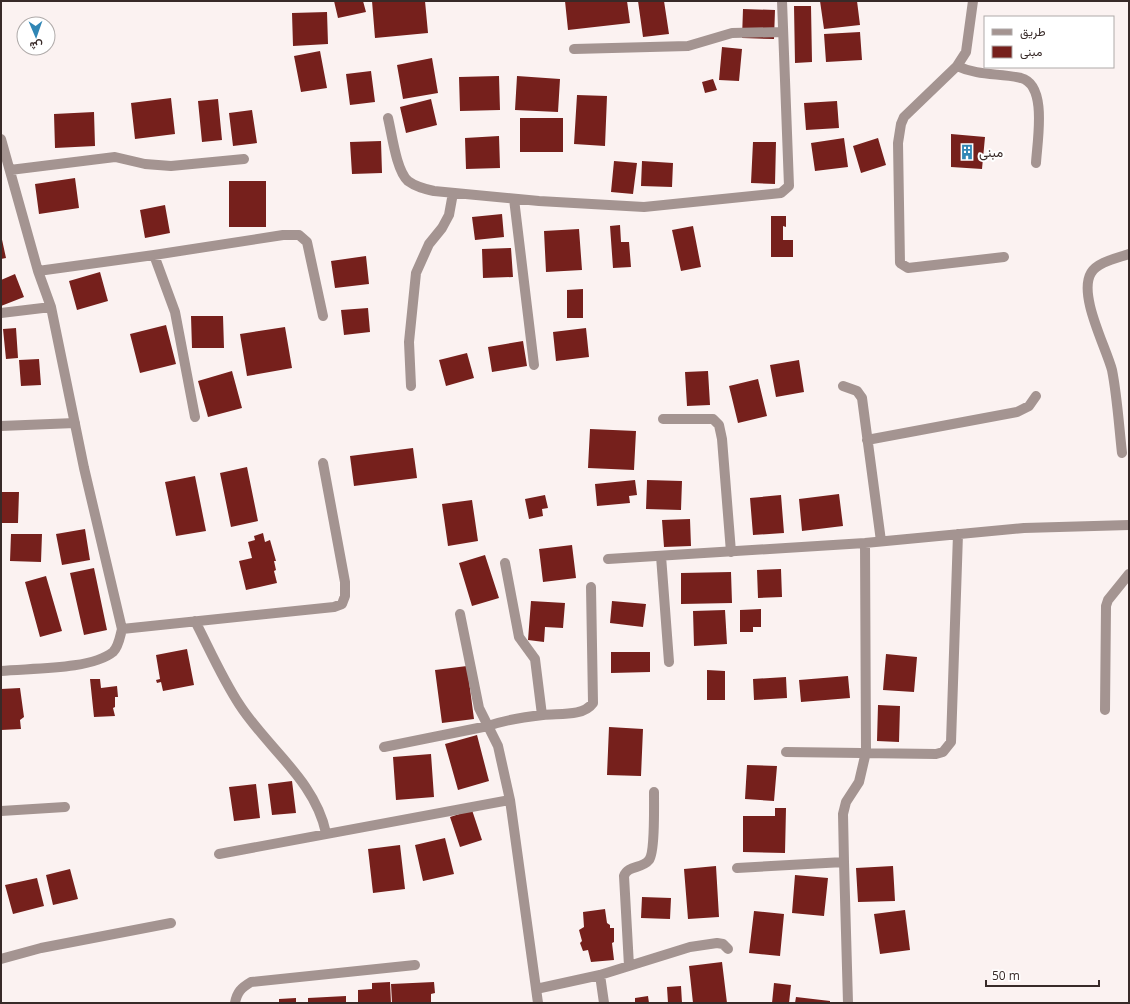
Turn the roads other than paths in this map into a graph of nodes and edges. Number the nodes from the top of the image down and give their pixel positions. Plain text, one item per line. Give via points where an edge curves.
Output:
1 (782, 1) edge
2 (973, 1) edge
3 (782, 32) junction
4 (574, 49) dead end
5 (957, 66) junction
6 (388, 118) dead end
7 (1, 138) edge
8 (244, 159) dead end
9 (1036, 163) dead end
10 (10, 170) junction
11 (453, 193) junction
12 (514, 199) junction
13 (1129, 254) edge
14 (154, 255) junction
15 (1004, 257) dead end
16 (38, 270) junction
17 (51, 307) junction
18 (1, 313) edge
19 (323, 316) dead end
20 (534, 365) dead end
21 (411, 386) dead end
22 (843, 386) dead end
23 (1036, 396) dead end
24 (195, 416) dead end
25 (663, 419) dead end
26 (75, 423) junction
27 (1, 426) edge
28 (868, 440) junction
29 (1122, 453) dead end
30 (323, 463) dead end
31 (1129, 525) edge
32 (958, 534) junction
33 (881, 541) junction
34 (865, 543) junction
35 (731, 552) junction
36 (661, 556) junction
37 (608, 559) dead end
38 (505, 563) dead end
39 (1129, 574) edge
40 (592, 587) dead end
41 (460, 614) dead end
42 (194, 621) junction
43 (122, 629) junction
44 (669, 662) dead end
45 (1, 671) edge
46 (1104, 710) dead end
47 (542, 715) junction
48 (488, 726) junction
49 (384, 747) dead end
50 (786, 752) dead end
51 (866, 752) junction
52 (654, 792) dead end
53 (510, 800) junction
54 (65, 807) dead end
55 (1, 811) edge
56 (326, 834) junction
57 (219, 854) dead end
58 (844, 862) junction
59 (737, 868) dead end
60 (171, 923) dead end
61 (728, 948) dead end
62 (1, 959) edge
63 (415, 965) dead end
64 (629, 966) junction
65 (600, 975) junction
66 (536, 989) junction
67 (235, 1003) edge
68 (538, 1003) edge
69 (604, 1003) edge
70 (848, 1003) edge

1 - 3 street
2 - 5 street via 966,52
3 - 4 street via 736,33 688,46
3 - 12 street via 789,180 786,190 774,194 644,207
5 - 9 street via 970,72 1022,79 1032,84 1037,92 1039,106
5 - 15 street via 908,112 901,124 898,143 900,263 908,268
6 - 11 street via 400,168 407,180 434,192
7 - 10 street
8 - 10 street via 171,166 145,164 115,157
10 - 16 street
11 - 12 street
11 - 21 street via 449,215 428,244 416,273 409,342
12 - 20 street
13 - 29 street via 1093,269 1089,291 1095,326 1112,372
14 - 16 street
14 - 19 street via 283,235 299,235 307,242
14 - 24 street via 175,312
16 - 17 street
17 - 18 street
17 - 26 street
22 - 28 street via 857,391 862,398
23 - 28 street via 1029,406 1017,412
25 - 35 street via 713,419 719,425
26 - 27 street
26 - 43 street
28 - 33 street
30 - 42 street via 345,582 342,604 334,607
31 - 32 street via 1024,528
32 - 33 street
32 - 51 street via 951,742 943,752 936,754
33 - 34 street
34 - 35 street
34 - 51 street
35 - 36 street
36 - 37 street
36 - 44 street
38 - 47 street via 519,637 535,659
39 - 46 street via 1106,606
40 - 47 street via 593,703 589,708 576,712
41 - 48 street via 475,692
42 - 43 street
42 - 56 street via 238,704 266,741 303,781 323,820
43 - 45 street via 114,651 100,660
47 - 48 street
48 - 49 street
48 - 53 street via 498,746
50 - 51 street
51 - 58 street via 861,778 846,802 842,814
52 - 64 street via 652,854 645,864 628,870 624,876
53 - 56 street
53 - 66 street
54 - 55 street
56 - 57 street
58 - 59 street
58 - 70 street
60 - 62 street via 41,948
61 - 64 street via 717,943 690,947
63 - 67 street via 251,982 242,987
64 - 65 street
65 - 66 street
65 - 69 street
66 - 68 street

